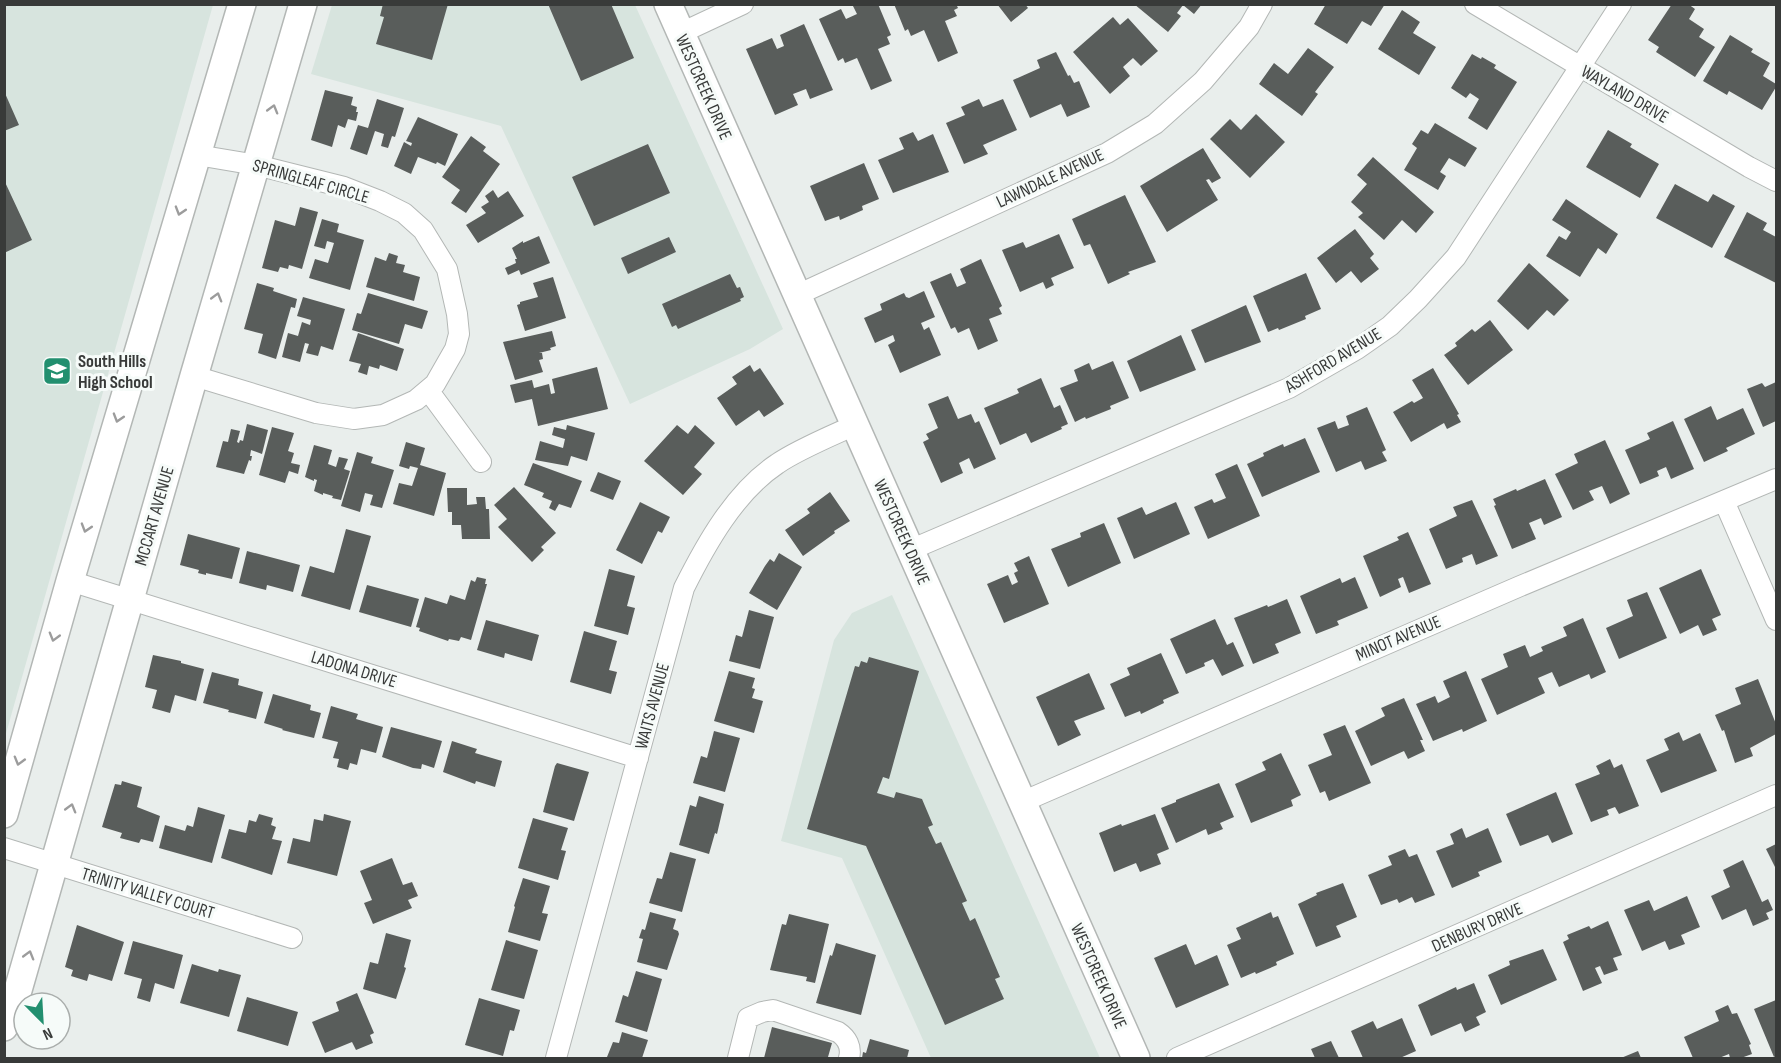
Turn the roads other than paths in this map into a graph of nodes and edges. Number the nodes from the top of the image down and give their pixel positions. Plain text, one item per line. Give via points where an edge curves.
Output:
1 (242, 4) edge
2 (303, 4) edge
3 (668, 4) edge
4 (743, 4) edge
5 (1262, 4) edge
6 (1476, 4) edge
7 (1621, 4) edge
8 (681, 33) junction
9 (1581, 68) junction
10 (197, 155) junction
11 (256, 165) junction
12 (1776, 181) edge
13 (797, 295) junction
14 (194, 376) junction
15 (428, 390) junction
16 (855, 425) junction
17 (481, 462) dead end
18 (1776, 479) edge
19 (1724, 501) junction
20 (910, 550) junction
21 (70, 580) junction
22 (130, 599) junction
23 (1776, 620) edge
24 (638, 758) junction
25 (1776, 795) edge
26 (1022, 802) junction
27 (4, 814) edge
28 (4, 848) edge
29 (55, 865) junction
30 (292, 938) dead end
31 (4, 1027) edge
32 (556, 1059) edge
33 (738, 1059) edge
34 (849, 1059) edge
35 (1136, 1059) edge
36 (1177, 1059) edge

1 - 10 main road
11 -> 2 main road, MCCART AVENUE
3 - 8 main road, WESTCREEK DRIVE
4 - 8 street
5 - 13 street, LAWNDALE AVENUE via 1249,27 1203,81 1155,124 1107,153
6 - 9 street, WAYLAND DRIVE
7 - 9 street, ASHFORD AVENUE
8 - 13 main road, WESTCREEK DRIVE
9 - 12 street, WAYLAND DRIVE
9 - 20 street, ASHFORD AVENUE via 1456,257 1389,326 1357,349 1289,388
10 - 11 street, SPRINGLEAF CIRCLE
10 -> 21 main road
14 -> 11 main road, MCCART AVENUE
11 - 15 street, SPRINGLEAF CIRCLE via 362,194 404,213 423,230 447,269 459,334 455,350
13 - 16 main road, WESTCREEK DRIVE
14 - 15 street, SPRINGLEAF CIRCLE via 316,413 354,419 383,415
14 - 22 main road, MCCART AVENUE
15 - 17 street
16 - 20 main road, WESTCREEK DRIVE
16 - 24 street, WAITS AVENUE via 777,464 748,488 702,551 684,588
18 - 19 street, MINOT AVENUE
19 - 23 street
19 - 26 street, MINOT AVENUE via 1518,586
20 - 26 main road, WESTCREEK DRIVE
21 - 22 street, LADONA DRIVE
21 -> 27 main road
22 - 24 street, LADONA DRIVE
29 -> 22 main road, MCCART AVENUE
24 - 32 street, WAITS AVENUE
25 - 36 street, DENBURY DRIVE
26 - 35 main road, WESTCREEK DRIVE
28 - 29 street, TRINITY VALLEY COURT
29 - 30 street, TRINITY VALLEY COURT
31 -> 29 main road, MCCART AVENUE
33 - 34 street via 748,1018 773,1010 846,1037

